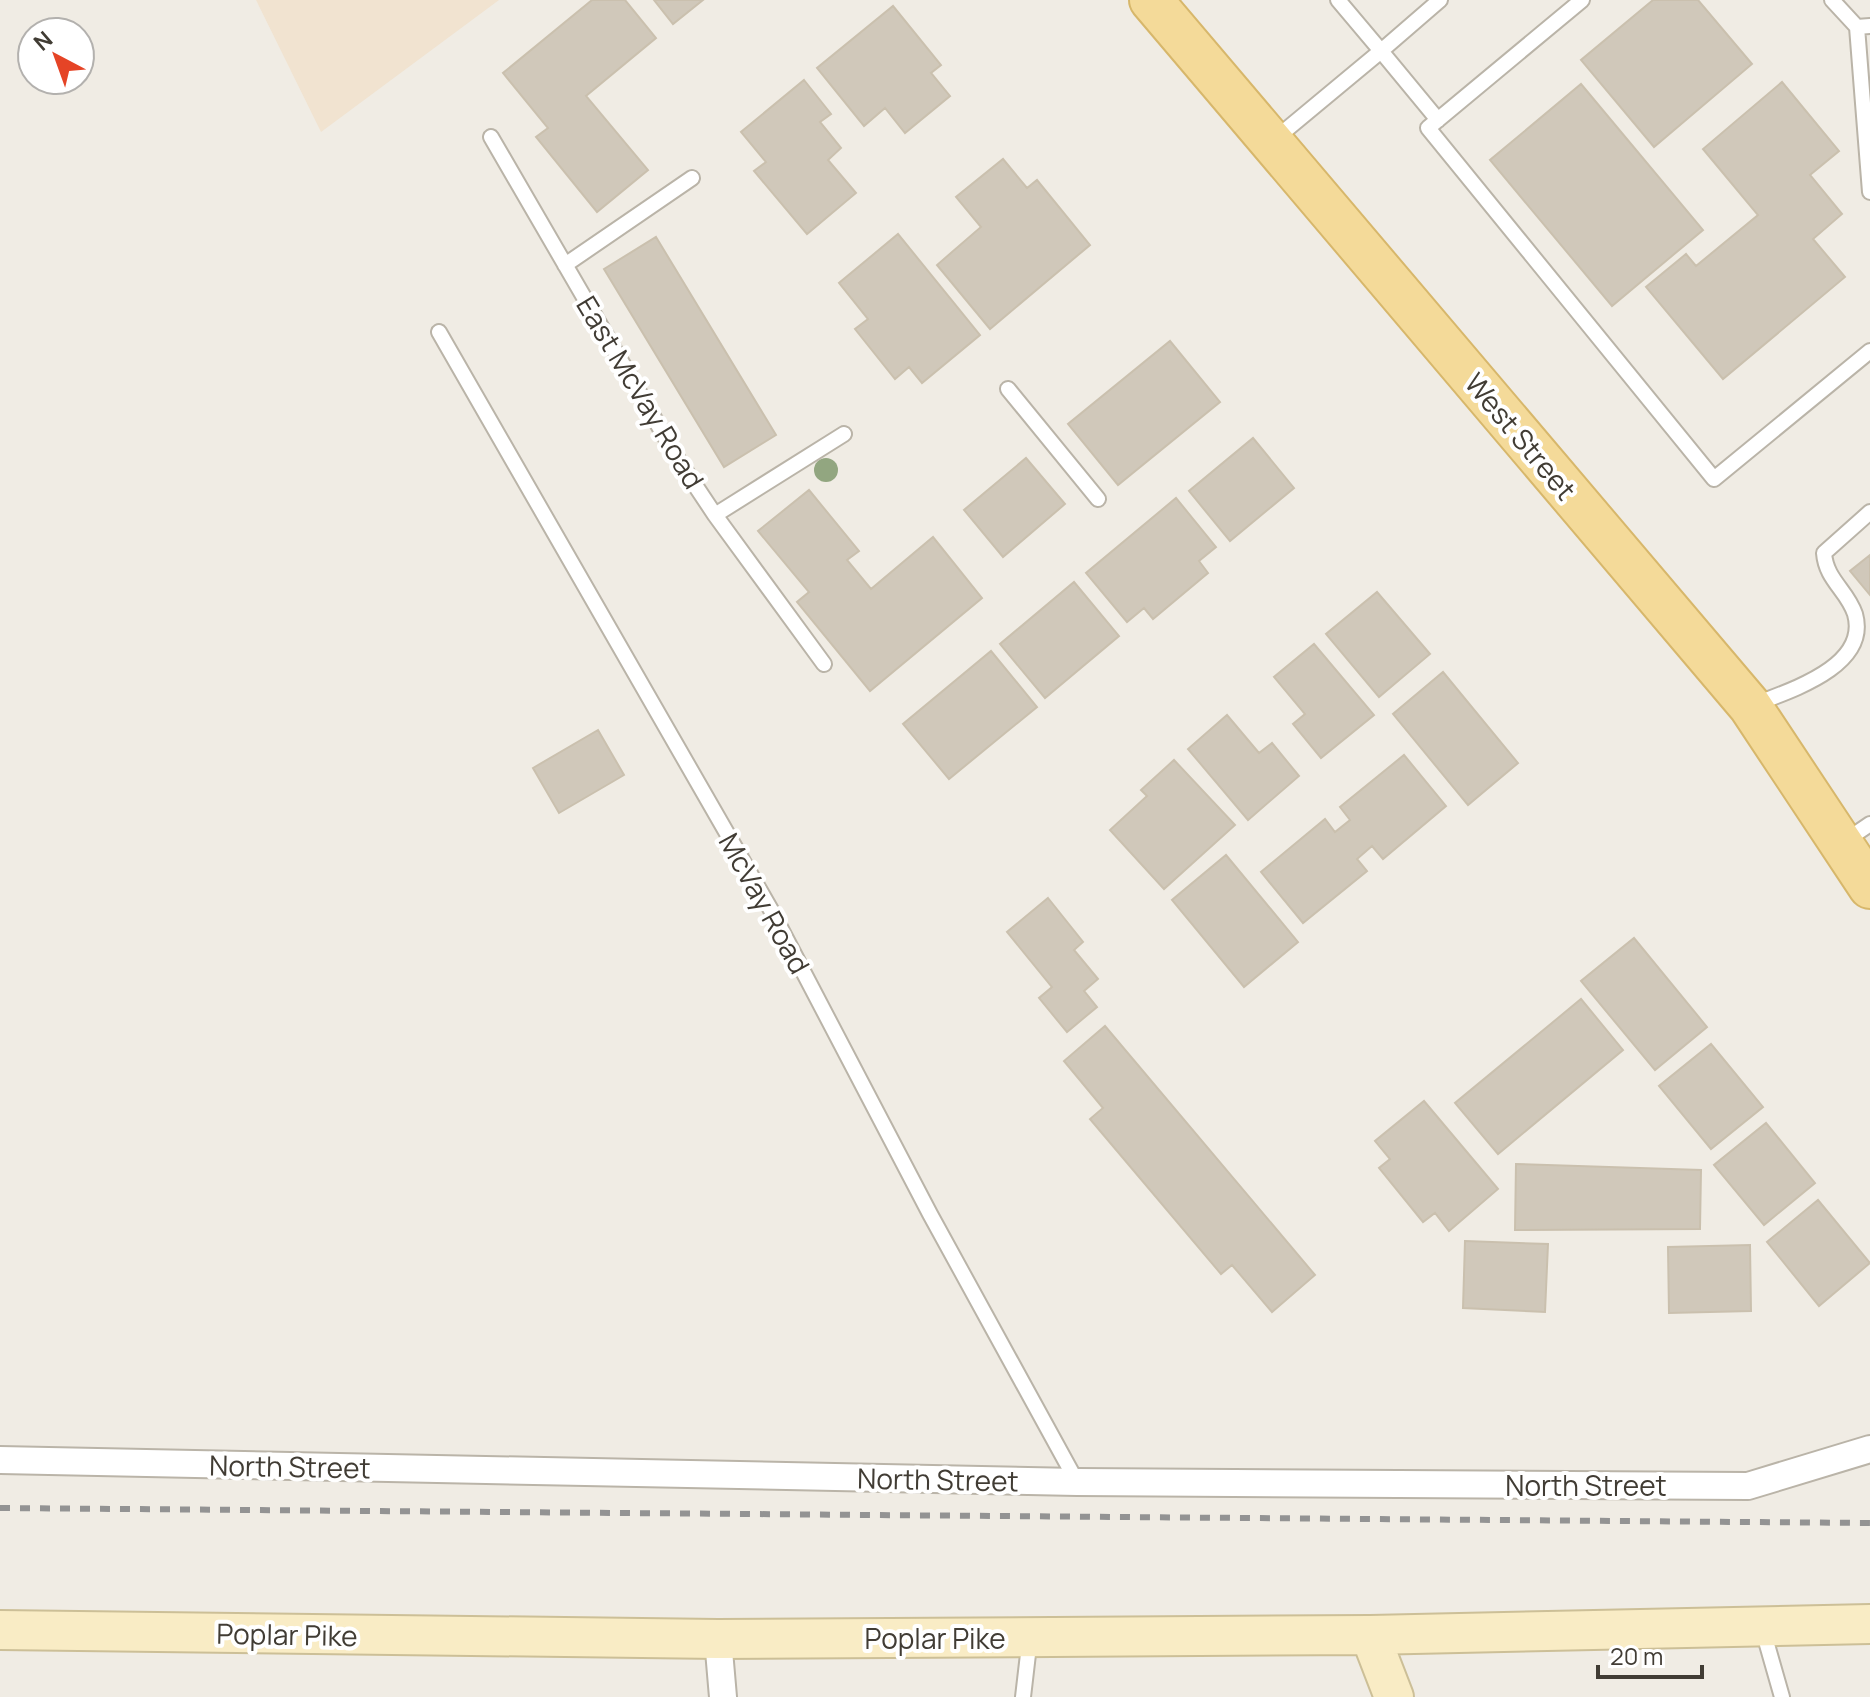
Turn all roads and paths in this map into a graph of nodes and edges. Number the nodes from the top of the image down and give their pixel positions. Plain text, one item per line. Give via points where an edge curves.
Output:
1 (1151, 0) edge
2 (1338, 0) edge
3 (1440, 0) edge
4 (1582, 0) edge
5 (1832, 0) edge
6 (1864, 26) edge
7 (1381, 51) junction
8 (1438, 120) junction
9 (491, 137) dead end
10 (1271, 142) junction
11 (692, 178) dead end
12 (1870, 192) edge
13 (565, 265) junction
14 (439, 332) dead end
15 (1870, 351) edge
16 (1008, 389) dead end
17 (844, 434) dead end
18 (1098, 499) dead end
19 (1870, 512) edge
20 (715, 515) junction
21 (824, 664) dead end
22 (1750, 706) junction
23 (1855, 834) edge
24 (1870, 887) edge
25 (1870, 1449) edge
26 (0, 1460) edge
27 (1077, 1482) junction
28 (1870, 1624) edge
29 (1762, 1627) junction
30 (0, 1630) edge
31 (1370, 1635) junction
32 (1030, 1637) junction
33 (718, 1639) junction
34 (723, 1697) edge
35 (1023, 1697) edge
36 (1394, 1697) edge
37 (1782, 1697) edge

1 - 10 main road, West Street
2 - 7 lane
3 - 7 lane
4 - 8 lane
5 - 6 lane
6 - 12 lane
7 - 8 lane
7 - 10 lane
8 - 15 lane via 1428,128 1714,479
9 - 13 lane, East McVay Road
10 - 22 main road, West Street
11 - 13 lane
13 - 20 lane, East McVay Road
14 - 27 lane, McVay Road via 771,910
16 - 18 lane
17 - 20 lane, East McVay Road
19 - 22 lane via 1824,553 1825,570 1855,614 1857,635 1847,657 1821,677
20 - 21 lane
22 - 23 main road, West Street
23 - 24 main road, West Street
25 - 27 street, North Street via 1748,1486
26 - 27 street, North Street
28 - 29 main road, Poplar Pike
29 - 31 main road, Poplar Pike
29 - 37 lane
30 - 33 main road, Poplar Pike
31 - 32 main road, Poplar Pike
31 - 36 main road
32 - 33 main road, Poplar Pike
32 - 35 lane
33 - 34 street

